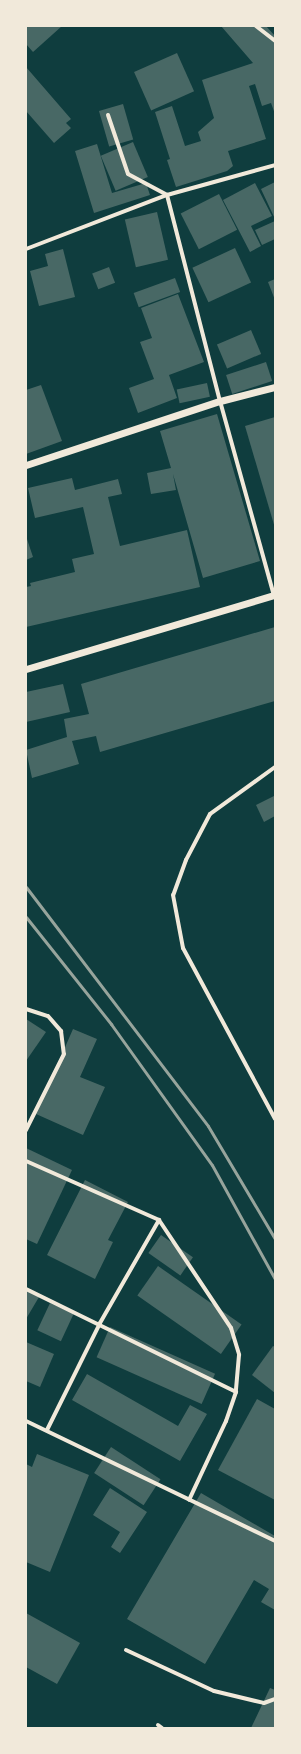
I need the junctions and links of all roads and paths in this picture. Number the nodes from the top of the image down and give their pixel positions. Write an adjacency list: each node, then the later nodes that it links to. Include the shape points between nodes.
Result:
1 (256, 26): 2 (street)
2 (275, 41)
3 (108, 115): 5 (street, via 128,174)
4 (275, 165): 5 (street)
5 (167, 195): 6 (street); 8 (street)
6 (26, 250)
7 (275, 387): 8 (street)
8 (220, 401): 9 (street); 10 (street)
9 (26, 465)
10 (275, 596): 11 (street)
11 (26, 669)
12 (275, 767): 14 (street, via 210,814 186,860 173,895 183,948)
13 (26, 1009): 15 (street, via 48,1016 53,1021 61,1032 64,1054)
14 (275, 1119)
15 (26, 1130)
16 (26, 1162): 17 (street)
17 (159, 1220): 19 (street); 20 (street, via 231,1328 240,1355)
18 (26, 1289): 19 (street)
19 (100, 1323): 20 (street); 22 (street)
20 (236, 1392): 23 (street, via 226,1421)
21 (26, 1421): 22 (street)
22 (46, 1430): 23 (street)
23 (188, 1500): 24 (street)
24 (275, 1541)
25 (126, 1650): 26 (street, via 214,1691 264,1703)
26 (275, 1699)

